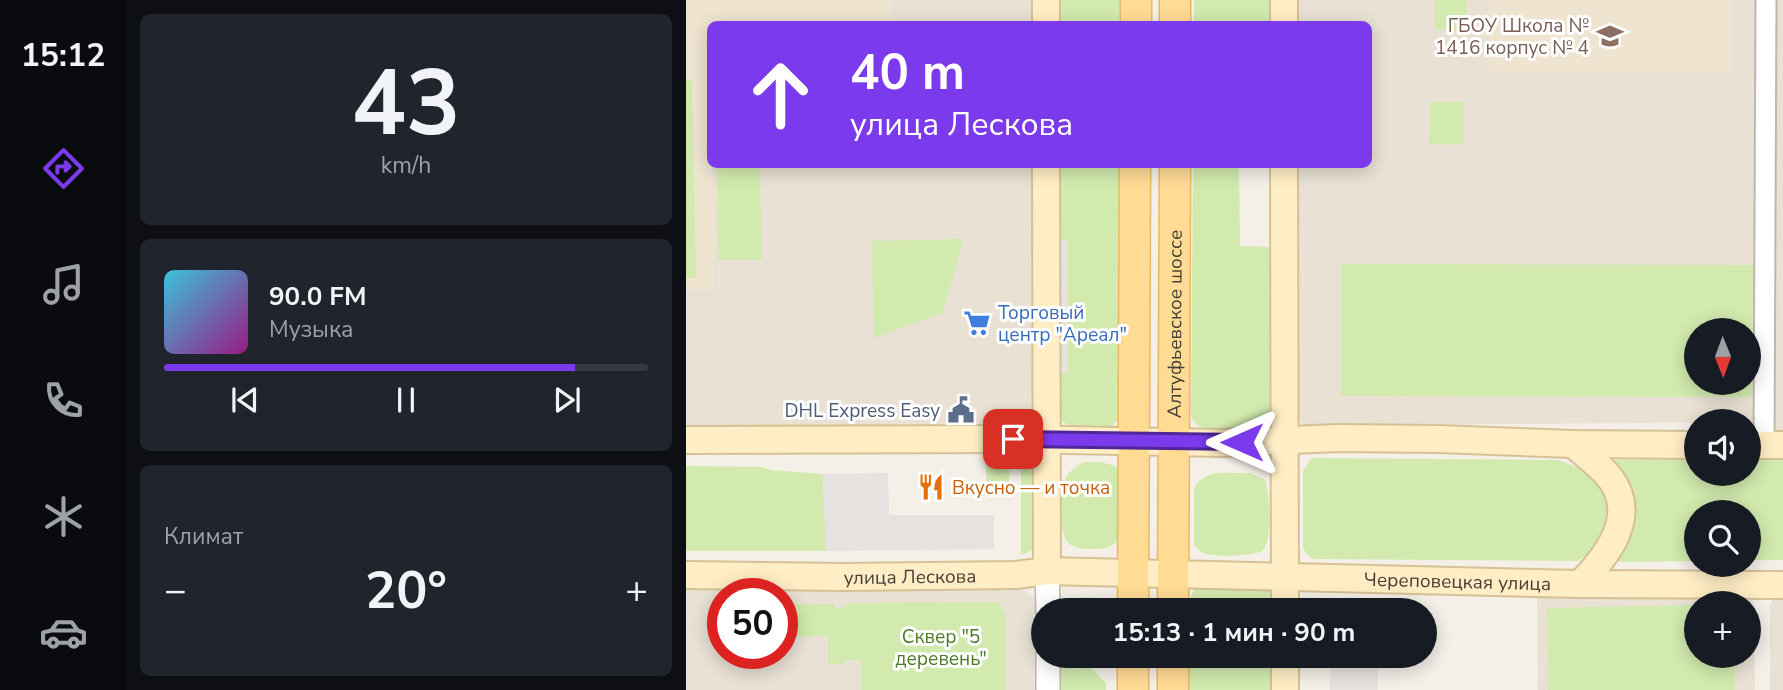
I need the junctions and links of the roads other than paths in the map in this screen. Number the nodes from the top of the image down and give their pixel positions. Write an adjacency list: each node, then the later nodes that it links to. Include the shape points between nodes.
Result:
1 (1046, 0): 6 (main road)
2 (1136, 0): 7 (main road)
3 (1175, 0): 8 (main road)
4 (1284, 0): 9 (main road)
5 (1766, 0): 21 (street)
6 (1046, 21)
7 (1136, 21)
8 (1175, 21)
9 (1284, 21)
10 (1046, 168): 14 (main road)
11 (1135, 168): 17 (main road)
12 (1175, 168): 16 (main road, Алтуфьевское шоссе)
13 (1284, 168): 18 (main road)
14 (1046, 439): 15 (main road); 17 (main road); 22 (main road)
15 (686, 440)
16 (1174, 440): 17 (main road); 18 (main road); 24 (main road, Алтуфьевское шоссе)
17 (1133, 441): 23 (main road)
18 (1283, 441): 19 (main road, via 1439,439); 26 (main road)
19 (1573, 444): 20 (main road); 27 (main road, via 1609,478 1621,508 1610,549)
20 (1684, 445)
21 (1765, 445)
22 (1048, 571): 23 (main road, улица Лескова); 25 (main road, улица Лескова, via 844,577); 29 (street)
23 (1133, 572): 24 (main road, Череповецкая улица); 30 (main road)
24 (1173, 572): 26 (main road, Череповецкая улица); 31 (main road, Алтуфьевское шоссе)
25 (686, 575)
26 (1284, 577): 27 (main road, Череповецкая улица); 32 (main road)
27 (1580, 584): 28 (main road, Череповецкая улица)
28 (1783, 584)
29 (1048, 598)
30 (1133, 598)
31 (1173, 598)
32 (1284, 598)
33 (1048, 668): 37 (street)
34 (1133, 668): 38 (main road)
35 (1173, 668): 39 (main road)
36 (1285, 668): 40 (main road)
37 (1048, 690)
38 (1133, 690)
39 (1173, 690)
40 (1285, 690)

